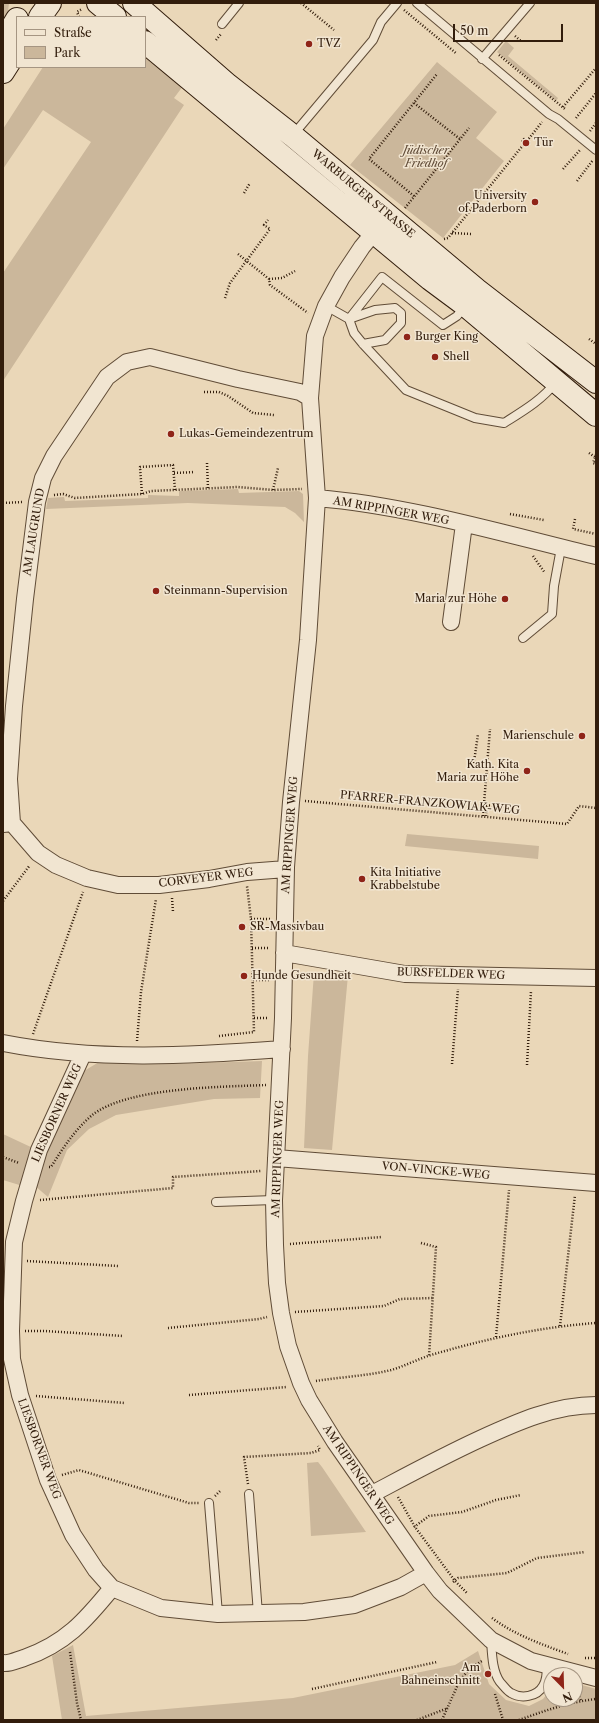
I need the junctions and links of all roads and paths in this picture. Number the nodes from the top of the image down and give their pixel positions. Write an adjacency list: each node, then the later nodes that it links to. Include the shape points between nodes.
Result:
1 (19, 3): 11 (main road)
2 (28, 3): 12 (main road)
3 (50, 3): 13 (main road)
4 (98, 3): 14 (main road)
5 (239, 3): 16 (lane)
6 (301, 3): 17 (path)
7 (397, 3): 43 (lane, via 381,22 373,40)
8 (417, 3): 24 (lane)
9 (530, 3): 22 (lane)
10 (142, 7): 43 (main road, WARBURGER STRASSE, via 228,85)
11 (18, 16)
12 (19, 16)
13 (41, 16)
14 (114, 16)
15 (16, 21): 20 (main road)
16 (222, 24)
17 (334, 30)
18 (516, 37): 19 (path)
19 (521, 41)
20 (3, 42)
21 (146, 43): 55 (main road, WARBURGER STRASSE)
22 (491, 49): 24 (lane); 32 (path)
23 (16, 52): 26 (main road)
24 (482, 59): 46 (lane)
25 (596, 68): 27 (path)
26 (3, 72)
27 (592, 73): 29 (path); 32 (path)
28 (438, 74): 31 (path)
29 (596, 76)
30 (596, 93): 35 (path)
31 (414, 102): 44 (path); 52 (path, via 369,159)
32 (563, 107): 33 (path)
33 (567, 111)
34 (572, 114): 35 (path)
35 (576, 118): 37 (path)
36 (542, 122): 56 (path, via 527,141 527,146 524,144)
37 (581, 122)
38 (596, 123): 41 (path)
39 (586, 126): 41 (path)
40 (469, 128): 44 (path)
41 (590, 130): 42 (path)
42 (586, 135)
43 (293, 136): 53 (main road, WARBURGER STRASSE)
44 (460, 139): 52 (path)
45 (580, 149): 48 (path)
46 (596, 150)
47 (593, 160): 49 (path)
48 (563, 169)
49 (577, 181)
50 (250, 183): 51 (path)
51 (244, 192)
52 (414, 196): 53 (path)
53 (395, 213): 55 (street, AM RIPPINGER WEG); 64 (main road, WARBURGER STRASSE)
54 (268, 220): 60 (path, via 264,224 270,229)
55 (374, 233): 64 (main road, WARBURGER STRASSE, via 430,279); 65 (street, AM RIPPINGER WEG, via 346,271)
56 (452, 233): 57 (path); 58 (path, via 448,238)
57 (471, 234)
58 (440, 240)
59 (238, 254): 60 (path)
60 (246, 262): 62 (path); 63 (path, via 230,283)
61 (295, 271): 62 (path, via 282,278)
62 (269, 279): 66 (path, via 270,285)
63 (225, 298)
64 (471, 298): 67 (lane, via 457,316 443,325 382,278); 71 (main road, WARBURGER STRASSE); 74 (main road, WARBURGER STRASSE)
65 (326, 306): 67 (lane); 73 (street, AM RIPPINGER WEG, via 315,336)
66 (310, 315)
67 (350, 319): 69 (lane, via 354,333); 69 (lane, via 384,308 395,308 401,313 401,323 385,340)
68 (589, 339): 70 (path)
69 (363, 344): 71 (lane, via 406,390 475,418 504,423 541,398)
70 (596, 344)
71 (557, 382): 74 (main road, WARBURGER STRASSE)
72 (204, 392): 75 (path, via 219,392 253,413)
73 (310, 398): 86 (street, AM RIPPINGER WEG); 88 (street, AM LAUGRUND, via 300,392 150,357 127,362 107,377 54,456 43,478)
74 (591, 400)
75 (274, 415)
76 (589, 453): 77 (path)
77 (596, 456): 79 (path, via 593,463)
78 (207, 463): 83 (path)
79 (596, 464)
80 (278, 468): 85 (path)
81 (195, 472): 82 (path)
82 (174, 473): 84 (path); 87 (path, via 173,465 140,467)
83 (208, 488): 84 (path); 85 (path)
84 (174, 490): 87 (path)
85 (273, 490): 86 (path)
86 (316, 493): 92 (street, AM RIPPINGER WEG); 103 (street, AM RIPPINGER WEG, via 308,640)
87 (142, 494): 88 (path, via 75,498 63,494 49,495)
88 (37, 502): 108 (street, AM LAUGRUND, via 14,706)
89 (510, 514): 91 (path)
90 (575, 519): 93 (path, via 573,529)
91 (544, 520)
92 (464, 524): 94 (street, AM RIPPINGER WEG); 98 (street, AM RIPPINGER WEG)
93 (596, 534)
94 (520, 538): 95 (street, AM RIPPINGER WEG); 97 (path)
95 (561, 548): 96 (street, AM RIPPINGER WEG); 97 (lane)
96 (596, 556)
97 (554, 586): 99 (lane, via 552,614)
98 (451, 622)
99 (523, 638)
100 (490, 728): 104 (path)
101 (478, 734): 102 (path)
102 (473, 769)
103 (291, 802): 107 (path, PFARRER-FRANZKOWIAK-WEG, via 302,800); 110 (street, AM RIPPINGER WEG)
104 (485, 806): 105 (path); 107 (path)
105 (512, 807)
106 (596, 808): 107 (path, PFARRER-FRANZKOWIAK-WEG, via 579,806 567,824)
107 (484, 816)
108 (7, 824): 109 (street, CORVEYER WEG)
109 (38, 853): 112 (street, CORVEYER WEG, via 56,865); 114 (path)
110 (286, 869): 111 (street, CORVEYER WEG); 119 (street, AM RIPPINGER WEG)
111 (246, 872): 113 (street, CORVEYER WEG); 115 (path)
112 (87, 878): 113 (street, CORVEYER WEG, via 118,885); 129 (path, via 35,1026)
113 (159, 884): 132 (path, via 142,992)
114 (3, 901)
115 (251, 919): 116 (path); 117 (path)
116 (261, 919)
117 (252, 948): 118 (path); 123 (path)
118 (262, 948)
119 (284, 953): 120 (street, BURSFELDER WEG, via 405,974); 130 (street, AM RIPPINGER WEG)
120 (459, 975): 121 (street, BURSFELDER WEG); 133 (path)
121 (532, 976): 122 (street, BURSFELDER WEG); 134 (path)
122 (596, 978)
123 (253, 980): 124 (path); 125 (path)
124 (262, 980)
125 (254, 1018): 126 (path); 127 (path, via 254,1032)
126 (270, 1018)
127 (219, 1036)
128 (3, 1043): 129 (street)
129 (30, 1048): 131 (street)
130 (282, 1049): 132 (street, via 219,1054); 135 (street, AM RIPPINGER WEG)
131 (83, 1054): 132 (street); 137 (street, LIESBORNER WEG)
132 (136, 1055)
133 (452, 1064)
134 (527, 1065)
135 (281, 1085): 136 (street, AM RIPPINGER WEG); 137 (path, via 208,1088 142,1095 114,1104 92,1116 68,1140 51,1167)
136 (276, 1164): 138 (street, VON-VINCKE-WEG); 141 (street, AM RIPPINGER WEG); 142 (path, via 173,1177 173,1188)
137 (33, 1168): 142 (street, LIESBORNER WEG)
138 (510, 1177): 139 (street, VON-VINCKE-WEG); 156 (path)
139 (576, 1182): 140 (street, VON-VINCKE-WEG); 152 (path)
140 (596, 1183)
141 (274, 1200): 143 (lane); 146 (street, AM RIPPINGER WEG)
142 (24, 1201): 147 (street, LIESBORNER WEG)
143 (216, 1202)
144 (382, 1237): 146 (path)
145 (421, 1243): 149 (path, via 436,1247)
146 (275, 1245): 150 (street, AM RIPPINGER WEG)
147 (8, 1259): 148 (path); 154 (street, LIESBORNER WEG)
148 (118, 1266)
149 (433, 1298): 150 (path, via 400,1299 384,1306); 157 (path)
150 (281, 1313): 153 (path, via 258,1319); 158 (street, AM RIPPINGER WEG, via 288,1346)
151 (596, 1323): 152 (path)
152 (560, 1326): 156 (path)
153 (168, 1328)
154 (10, 1332): 155 (path, via 45,1331); 159 (street, LIESBORNER WEG, via 12,1359)
155 (123, 1336)
156 (496, 1338): 157 (path)
157 (429, 1356): 158 (path, via 390,1370)
158 (301, 1383): 160 (path, via 286,1388); 167 (street, AM RIPPINGER WEG, via 308,1400)
159 (20, 1395): 161 (path); 164 (street, LIESBORNER WEG)
160 (189, 1395)
161 (125, 1403)
162 (596, 1405): 165 (street, via 553,1411 522,1420 435,1460)
163 (316, 1444): 166 (path, via 320,1450 311,1453 244,1457)
164 (48, 1480): 169 (path, via 79,1470); 176 (street, LIESBORNER WEG, via 73,1535 96,1570)
165 (391, 1484): 167 (street); 171 (path)
166 (249, 1494): 180 (lane)
167 (372, 1494): 172 (street, AM RIPPINGER WEG)
168 (521, 1495): 171 (path, via 496,1500 462,1512 430,1516)
169 (189, 1503)
170 (209, 1503): 179 (lane)
171 (415, 1527): 172 (path); 175 (path)
172 (399, 1535): 174 (street, AM RIPPINGER WEG)
173 (585, 1552): 175 (path, via 537,1558 507,1574 458,1578)
174 (426, 1573): 177 (street, AM RIPPINGER WEG); 180 (street, LIESBORNER WEG, via 401,1587 354,1604 304,1612)
175 (454, 1581): 177 (path); 178 (path)
176 (112, 1588): 179 (street, LIESBORNER WEG, via 161,1608); 182 (street)
177 (440, 1591): 183 (street, AM RIPPINGER WEG)
178 (471, 1598)
179 (218, 1614): 180 (street, LIESBORNER WEG)
180 (258, 1614)
181 (487, 1614): 184 (path, via 537,1643)
182 (64, 1639): 189 (street, via 43,1651); 198 (path, via 70,1647)
183 (491, 1640): 185 (lane); 190 (street, AM RIPPINGER WEG, via 531,1661)
184 (574, 1655)
185 (492, 1657): 190 (lane, via 499,1680 511,1693 528,1697 538,1693 543,1686); 196 (path, via 469,1669 459,1682)
186 (581, 1658): 187 (path)
187 (596, 1658)
188 (438, 1662): 192 (path)
189 (3, 1663)
190 (547, 1665): 191 (street, AM RIPPINGER WEG)
191 (596, 1678)
192 (312, 1689)
193 (596, 1699): 194 (path)
194 (583, 1701)
195 (498, 1703): 201 (path)
196 (448, 1707): 199 (path); 200 (path)
197 (558, 1707): 202 (path)
198 (81, 1720)
199 (416, 1720)
200 (442, 1720)
201 (503, 1720)
202 (519, 1720)

